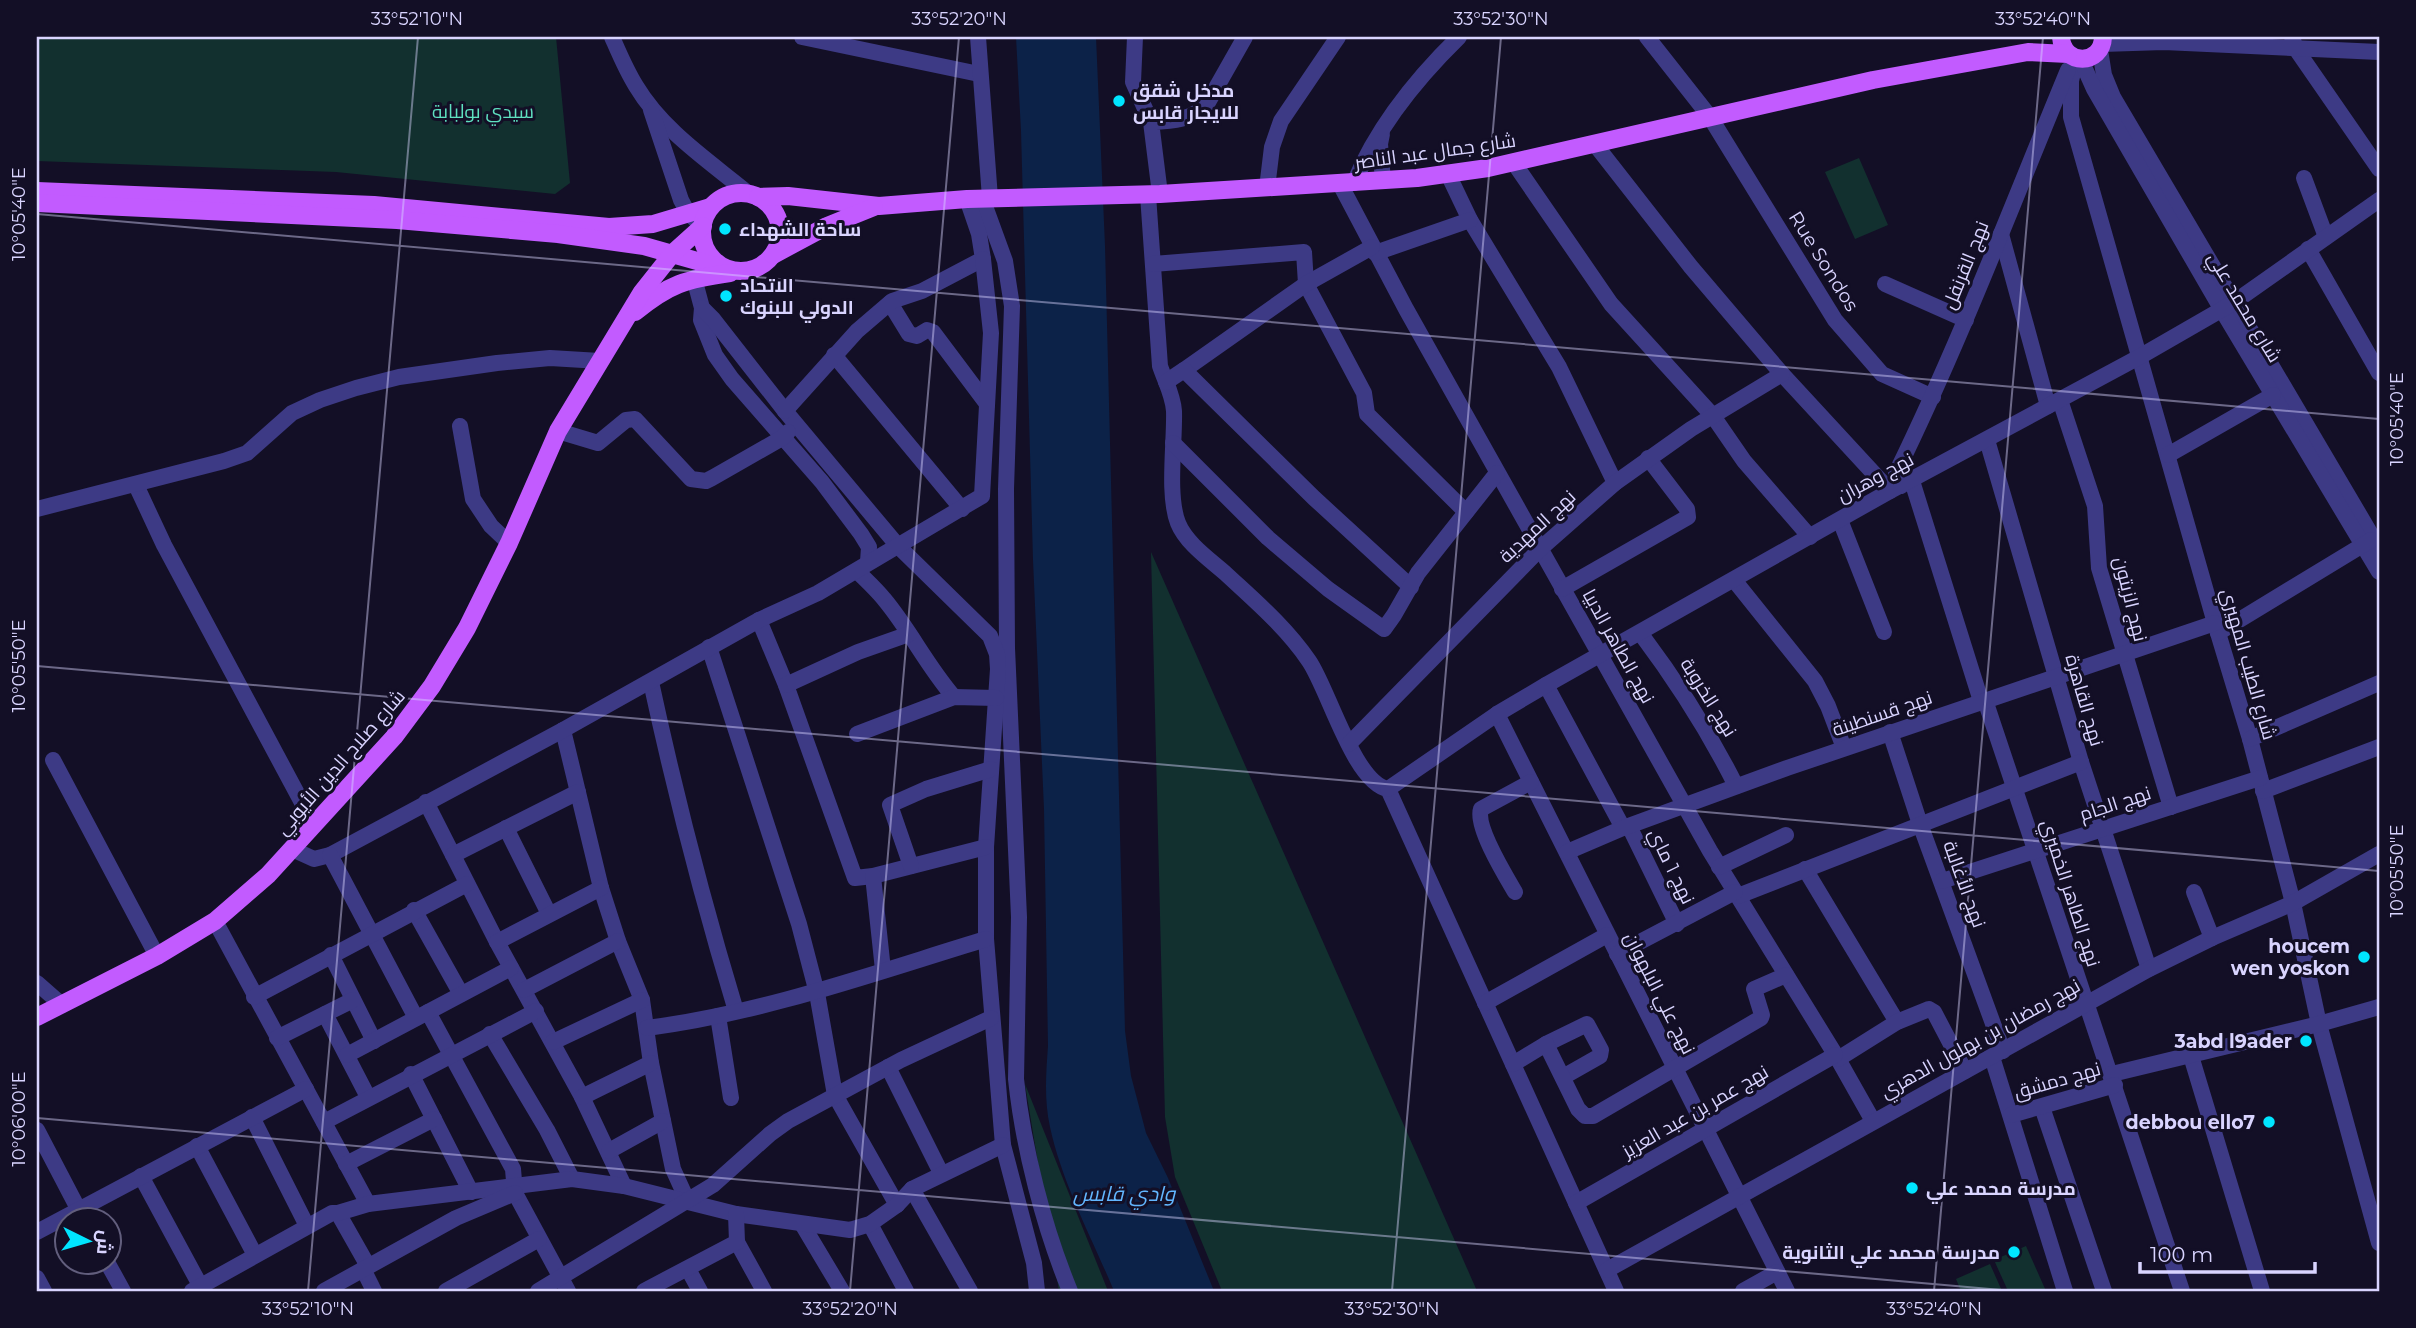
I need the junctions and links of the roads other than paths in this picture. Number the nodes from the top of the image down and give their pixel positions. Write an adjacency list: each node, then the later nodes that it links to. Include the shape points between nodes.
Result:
1 (612, 37): 17 (street)
2 (802, 37): 16 (street)
3 (978, 37): 16 (street)
4 (1135, 37): 19 (street, via 1133,82)
5 (1245, 37): 19 (street, via 1201,112)
6 (1338, 37): 28 (street, via 1281,121 1272,147)
7 (1459, 37): 20 (street)
8 (1647, 37): 18 (street, Rue Sondos)
9 (2053, 37): 13 (main road, شارع جمال عبد الناصر)
10 (2061, 37): 15 (main road)
11 (2103, 41): 12 (street); 15 (main road, via 2095,55); 53 (street, شارع محمد علي, via 2104,75 2113,97)
12 (2294, 43): 14 (street); 23 (street)
13 (2028, 52): 15 (main road, شارع جمال عبد الناصر); 18 (main road, شارع جمال عبد الناصر, via 1872,80)
14 (2379, 52)
15 (2074, 58): 40 (street, نهج القرنفل); 53 (street, شارع محمد علي); 58 (street, شارع الطيب المهيري, via 2071,117)
16 (979, 74): 32 (street)
17 (649, 104): 30 (street, via 687,145); 37 (street)
18 (1710, 117): 21 (main road, شارع جمال عبد الناصر); 65 (street, Rue Sondos, via 1835,320 1882,373)
19 (1151, 122): 31 (street)
20 (1383, 128): 26 (street); 27 (street)
21 (1594, 143): 22 (main road, شارع جمال عبد الناصر); 62 (street)
22 (1514, 163): 24 (main road, شارع جمال عبد الناصر); 69 (street, via 1611,304)
23 (2379, 169)
24 (1448, 174): 26 (main road, شارع جمال عبد الناصر); 38 (street)
25 (2304, 178): 41 (street)
26 (1383, 181): 27 (main road, شارع جمال عبد الناصر)
27 (1347, 184): 28 (main road, شارع جمال عبد الناصر); 43 (street, نهج الطاهر الدبيا)
28 (1268, 188): 31 (main road, شارع جمال عبد الناصر)
29 (37, 191): 37 (main road, via 374,205 609,227 653,224)
30 (754, 195): 35 (main road); 36 (main road, via 737,193); 45 (main road, via 775,212 779,223 779,245)
31 (1147, 195): 32 (main road, شارع جمال عبد الناصر); 47 (street)
32 (986, 198): 35 (main road, شارع جمال عبد الناصر); 46 (street, via 979,234); 272 (street, via 1005,261 1012,306 1006,489 1007,648 1019,917 1016,1079 1034,1176)
33 (2379, 200): 41 (street, نهج وهران)
34 (37, 203): 44 (main road, via 397,220 572,236)
35 (879, 206): 45 (main road, via 827,226)
36 (710, 207): 37 (main road); 39 (main road)
37 (688, 213): 39 (street)
38 (1470, 220): 43 (street); 79 (street, via 1559,368)
39 (703, 226): 44 (main road, شارع صلاح الدين الأيوبي); 48 (main road, via 705,248 711,257)
40 (2001, 234): 55 (street, نهج القرنفل); 66 (street, نهج الزيتون)
41 (2326, 237): 42 (street, نهج وهران)
42 (2308, 249): 53 (street, نهج وهران); 61 (street)
43 (1374, 250): 50 (street); 78 (street, نهج الطاهر الدبيا)
44 (673, 253): 48 (main road); 56 (main road, شارع صلاح الدين الأيوبي)
45 (773, 255): 48 (main road, via 759,267)
46 (983, 259): 52 (street); 67 (street, via 991,315)
47 (1153, 264): 50 (street, via 1304,252); 63 (street, via 1160,366)
48 (735, 271): 49 (main road, شارع صلاح الدين الأيوبي)
49 (694, 278): 54 (street); 56 (main road, شارع صلاح الدين الأيوبي, via 666,288)
50 (1306, 284): 60 (street); 84 (street, via 1363,393 1367,414)
51 (1885, 284): 55 (street)
52 (890, 303): 57 (street); 67 (street, via 909,334 917,336 927,330 935,334)
53 (2227, 307): 58 (street, نهج وهران); 64 (street, شارع محمد علي); 87 (street, شارع محمد علي)
54 (702, 308): 68 (street); 73 (street, via 701,320 715,355)
55 (1966, 320): 65 (street, نهج القرنفل)
56 (624, 321): 59 (main road, شارع صلاح الدين الأيوبي)
57 (834, 355): 68 (street); 83 (street)
58 (2141, 356): 66 (street, نهج وهران); 76 (street, شارع الطيب المهيري)
59 (600, 362): 72 (main road, شارع صلاح الدين الأيوبي); 80 (street, via 550,358 497,363 356,388 292,414 247,453)
60 (1184, 370): 63 (street); 94 (street)
61 (2379, 373)
62 (1782, 374): 69 (street, نهج المهدية); 81 (street)
63 (1166, 382): 75 (street, via 1174,411)
64 (2273, 395): 76 (street); 87 (street, شارع محمد علي)
65 (1933, 397): 81 (street, نهج القرنفل, via 1896,473)
66 (2054, 403): 74 (street, نهج وهران); 102 (street, نهج الزيتون, via 2095,506 2099,568)
67 (987, 404): 83 (street, via 984,492)
68 (785, 411): 70 (street)
69 (1713, 416): 77 (street, نهج المهدية); 86 (street, via 1744,461)
70 (796, 424): 73 (street); 89 (street)
71 (460, 426): 88 (street, via 473,499)
72 (558, 430): 73 (street, via 598,443 626,420 635,419 691,479 699,481); 88 (main road, شارع صلاح الدين الأيوبي)
73 (782, 438): 91 (street, via 862,534 869,547)
74 (1987, 440): 81 (street, نهج وهران); 104 (street, نهج القاهرة)
75 (1173, 443): 94 (street, via 1268,538 1382,628); 117 (street, via 1180,527 1300,649)
76 (2168, 454): 97 (street, شارع الطيب المهيري)
77 (1648, 458): 79 (street, نهج المهدية); 95 (street, via 1687,509 1688,517)
78 (1497, 473): 84 (street); 90 (street, نهج الطاهر الدبيا)
79 (1615, 483): 90 (street, نهج المهدية)
80 (136, 485): 82 (street); 133 (street)
81 (1901, 486): 85 (street, نهج وهران); 111 (street, نهج الطاهر الخميري)
82 (37, 509)
83 (962, 509): 89 (street)
84 (1466, 512): 94 (street)
85 (1839, 520): 86 (street, نهج وهران); 98 (street)
86 (1810, 537): 93 (street, نهج وهران)
87 (2374, 542): 92 (street, شارع محمد علي); 97 (street, نهج قسنطينة)
88 (509, 543): 133 (main road, شارع صلاح الدين الأيوبي, via 432,686 394,737)
89 (898, 546): 91 (street); 110 (street, via 990,636 997,662)
90 (1540, 549): 95 (street, نهج الطاهر الدبيا); 117 (street, نهج المهدية)
91 (863, 566): 96 (street); 99 (street)
92 (2379, 572)
93 (1734, 580): 100 (street, نهج وهران); 119 (street, via 1815,681)
94 (1411, 587)
95 (1562, 589): 103 (street, نهج الطاهر الدبيا)
96 (759, 620): 101 (street); 107 (street)
97 (2217, 628): 102 (street, نهج قسنطينة); 116 (street, شارع الطيب المهيري)
98 (1884, 632)
99 (909, 634): 107 (street); 109 (street)
100 (1641, 634): 103 (street, نهج وهران); 125 (street, نهج الخروبة, via 1690,702)
101 (709, 647): 105 (street); 175 (street)
102 (2123, 653): 104 (street, نهج قسنطينة); 131 (street, نهج الزيتون)
103 (1600, 656): 108 (street, نهج وهران); 130 (street, نهج الطاهر الدبيا)
104 (2056, 677): 111 (street, نهج قسنطينة); 121 (street, نهج القاهرة)
105 (651, 682): 113 (street); 185 (street, via 674,788)
106 (2379, 683): 116 (street)
107 (786, 685): 148 (street, via 855,878)
108 (1546, 685): 112 (street, نهج وهران); 134 (street, نهج 1 ماي)
109 (954, 696): 110 (street); 115 (street)
110 (996, 698): 122 (street)
111 (1983, 701): 114 (street, نهج قسنطينة); 126 (street, نهج الطاهر الخميري)
112 (1497, 714): 123 (street, نهج علي البلهوان); 127 (street, نهج وهران)
113 (563, 730): 128 (street); 129 (street)
114 (1890, 732): 119 (street, نهج قسنطينة); 132 (street, نهج الأغالبة)
115 (857, 734)
116 (2250, 739): 124 (street, شارع الطيب المهيري)
117 (1349, 744): 127 (street, via 1371,780)
118 (2379, 747): 124 (street, نهج الجام)
119 (1844, 748): 125 (street, نهج قسنطينة)
120 (52, 760): 168 (street)
121 (2081, 762): 126 (street); 136 (street, نهج القاهرة)
122 (991, 769): 138 (street); 145 (street, via 890,805)
123 (1531, 782): 141 (street, نهج علي البلهوان); 152 (street, via 1479,813)
124 (2261, 785): 131 (street, نهج الجام); 155 (street, شارع الطيب المهيري)
125 (1737, 786): 130 (street, نهج قسنطينة)
126 (2013, 787): 132 (street); 140 (street, نهج الطاهر الخميري)
127 (1388, 789): 180 (street)
128 (578, 792): 135 (street); 151 (street)
129 (426, 802): 143 (street); 144 (street)
130 (1684, 805): 134 (street, نهج قسنطينة); 146 (street, نهج الطاهر الدبيا)
131 (2171, 807): 136 (street, نهج الجام)
132 (1920, 824): 147 (street); 149 (street, نهج الأغالبة)
133 (314, 825): 139 (main road, شارع صلاح الدين الأيوبي)
134 (1626, 827): 141 (street, نهج قسنطينة); 159 (street, نهج 1 ماي)
135 (506, 828): 144 (street); 157 (street)
136 (2103, 829): 140 (street, نهج الجام); 170 (street, نهج القاهرة)
137 (1786, 835): 146 (street)
138 (986, 847): 145 (street); 163 (street)
139 (292, 849): 143 (street, via 314,859); 158 (main road, شارع صلاح الدين الأيوبي)
140 (2035, 851): 149 (street, نهج الجام); 181 (street, نهج الطاهر الخميري)
141 (1567, 852): 161 (street, نهج علي البلهوان)
142 (2379, 854): 155 (street, نهج رمضان بن بهلول الدهري)
143 (330, 855): 160 (street)
144 (453, 855): 150 (street)
145 (911, 866): 148 (street)
146 (1719, 867): 154 (street, نهج الطاهر الدبيا)
147 (1805, 869): 154 (street); 191 (street)
148 (873, 876): 171 (street)
149 (1942, 881): 200 (street, نهج الأغالبة)
150 (467, 884): 156 (street); 165 (street)
151 (601, 888): 157 (street); 164 (street)
152 (1514, 892)
153 (2194, 892): 162 (street)
154 (1736, 894): 159 (street); 172 (street, نهج الطاهر الدبيا)
155 (2292, 903): 162 (street, نهج رمضان بن بهلول الدهري); 192 (street, شارع الطيب المهيري)
156 (414, 910): 160 (street); 176 (street)
157 (549, 914): 165 (street)
158 (215, 921): 168 (main road, شارع صلاح الدين الأيوبي); 177 (street)
159 (1677, 924): 166 (street)
160 (371, 933): 167 (street); 187 (street)
161 (1607, 935): 166 (street, نهج علي البلهوان); 180 (street)
162 (2212, 938): 170 (street, نهج رمضان بن بهلول الدهري)
163 (986, 939): 171 (street); 190 (street)
164 (618, 941): 174 (street); 179 (street)
165 (497, 942): 169 (street)
166 (1617, 954): 207 (street, نهج علي البلهوان)
167 (331, 955): 177 (street); 178 (street)
168 (157, 956): 182 (main road, شارع صلاح الدين الأيوبي)
169 (511, 968): 174 (street); 176 (street)
170 (2149, 969): 181 (street, نهج رمضان بن بهلول الدهري)
171 (883, 970): 175 (street)
172 (1786, 975): 203 (street, نهج الطاهر الدبيا); 207 (street, via 1754,989 1761,1018)
173 (37, 983): 182 (street)
174 (524, 990): 184 (street)
175 (817, 993): 185 (street); 213 (street)
176 (461, 994): 187 (street)
177 (254, 997): 195 (street)
178 (354, 1000): 186 (street); 196 (street)
179 (642, 1000): 193 (street); 197 (street)
180 (1485, 1003): 205 (street)
181 (2086, 1004): 200 (street, نهج رمضان بن بهلول الدهري); 211 (street, نهج الطاهر الخميري)
182 (62, 1005): 189 (main road, شارع صلاح الدين الأيوبي)
183 (2379, 1007): 192 (street, نهج دمشق)
184 (536, 1011): 194 (street); 197 (street)
185 (736, 1011): 188 (street)
186 (325, 1014): 195 (street); 201 (street)
187 (422, 1015): 196 (street); 199 (street)
188 (718, 1016): 193 (street); 216 (street)
189 (37, 1017)
190 (991, 1018): 206 (street); 226 (street)
191 (1897, 1022): 203 (street, نهج عمر بن عبد العزيز); 208 (street, نهج عمر بن عبد العزيز, via 1932,1010)
192 (2319, 1024): 202 (street, نهج دمشق); 251 (street, شارع الطيب المهيري)
193 (647, 1028): 204 (street)
194 (490, 1034): 199 (street); 232 (street)
195 (277, 1038): 212 (street)
196 (374, 1041): 201 (street)
197 (553, 1042): 215 (street)
198 (1546, 1044): 205 (street); 210 (street); 210 (street, via 1587,1024 1601,1050 1600,1056)
199 (452, 1054): 209 (street); 234 (street, via 513,1169)
200 (1997, 1054): 208 (street, نهج رمضان بن بهلول الدهري); 218 (street, نهج الأغالبة)
201 (347, 1055): 214 (street)
202 (2191, 1056): 211 (street, نهج دمشق); 279 (street)
203 (1836, 1057): 222 (street, نهج الطاهر الدبيا); 224 (street, نهج عمر بن عبد العزيز)
204 (650, 1063): 215 (street); 221 (street)
205 (1513, 1064): 239 (street)
206 (888, 1067): 213 (street); 230 (street)
207 (1674, 1068): 210 (street, via 1589,1117 1581,1114); 224 (street, نهج علي البلهوان)
208 (1965, 1071): 222 (street, نهج رمضان بن بهلول الدهري)
209 (411, 1074): 214 (street); 220 (street)
210 (1563, 1077)
211 (2113, 1079): 217 (street, نهج دمشق); 278 (street, نهج الطاهر الخميري)
212 (306, 1089): 219 (street); 223 (street)
213 (835, 1095): 238 (street, via 780,1126); 241 (street)
214 (368, 1097): 223 (street)
215 (582, 1097): 228 (street)
216 (731, 1098)
217 (2042, 1107): 218 (street, نهج دمشق); 277 (street)
218 (2011, 1115): 276 (street, نهج الأغالبة)
219 (252, 1118): 227 (street); 248 (street)
220 (434, 1119): 229 (street); 236 (street)
221 (663, 1121): 228 (street); 238 (street, via 673,1169)
222 (1873, 1121): 237 (street, نهج رمضان بن بهلول الدهري)
223 (324, 1122): 229 (street)
224 (1706, 1129): 237 (street, نهج علي البلهوان); 239 (street, نهج عمر بن عبد العزيز)
225 (37, 1130): 242 (street)
226 (1003, 1145): 230 (street); 271 (street)
227 (197, 1146): 231 (street); 252 (street)
228 (609, 1151): 233 (street)
229 (346, 1164): 240 (street)
230 (941, 1173): 235 (street)
231 (141, 1175): 243 (street); 259 (street)
232 (572, 1179): 233 (street); 234 (street)
233 (624, 1186): 238 (street)
234 (515, 1189): 236 (street); 249 (street); 253 (street)
235 (912, 1189): 241 (street); 270 (street)
236 (471, 1192): 240 (street)
237 (1739, 1195): 255 (street, نهج رمضان بن بهلول الدهري); 256 (street, نهج علي البلهوان)
238 (688, 1202): 245 (street); 258 (street)
239 (1576, 1203): 255 (street)
240 (368, 1205): 244 (street)
241 (897, 1205): 247 (street)
242 (77, 1206)
243 (93, 1206)
244 (338, 1213): 248 (street); 253 (street)
245 (736, 1214): 246 (street); 250 (street)
246 (802, 1224): 247 (street, via 850,1230); 268 (street)
247 (870, 1224): 269 (street)
248 (307, 1226): 252 (street)
249 (539, 1239): 258 (street); 263 (street)
250 (737, 1242): 254 (street); 267 (street)
251 (2379, 1243)
252 (255, 1255): 259 (street)
253 (366, 1268): 260 (street); 262 (street)
254 (688, 1269): 265 (street); 266 (street)
255 (1607, 1270): 273 (street)
256 (1777, 1272): 274 (street); 275 (street, نهج علي البلهوان)
257 (37, 1278): 261 (street)
258 (565, 1285): 264 (street)
259 (197, 1289)
260 (334, 1289)
261 (44, 1291)
262 (374, 1291)
263 (446, 1291)
264 (538, 1291)
265 (644, 1291)
266 (700, 1291)
267 (764, 1291)
268 (841, 1291)
269 (906, 1291)
270 (970, 1291)
271 (1037, 1291)
272 (1070, 1291)
273 (1616, 1291)
274 (1743, 1291)
275 (1787, 1291)
276 (2065, 1291)
277 (2104, 1291)
278 (2182, 1291)
279 (2262, 1291)

